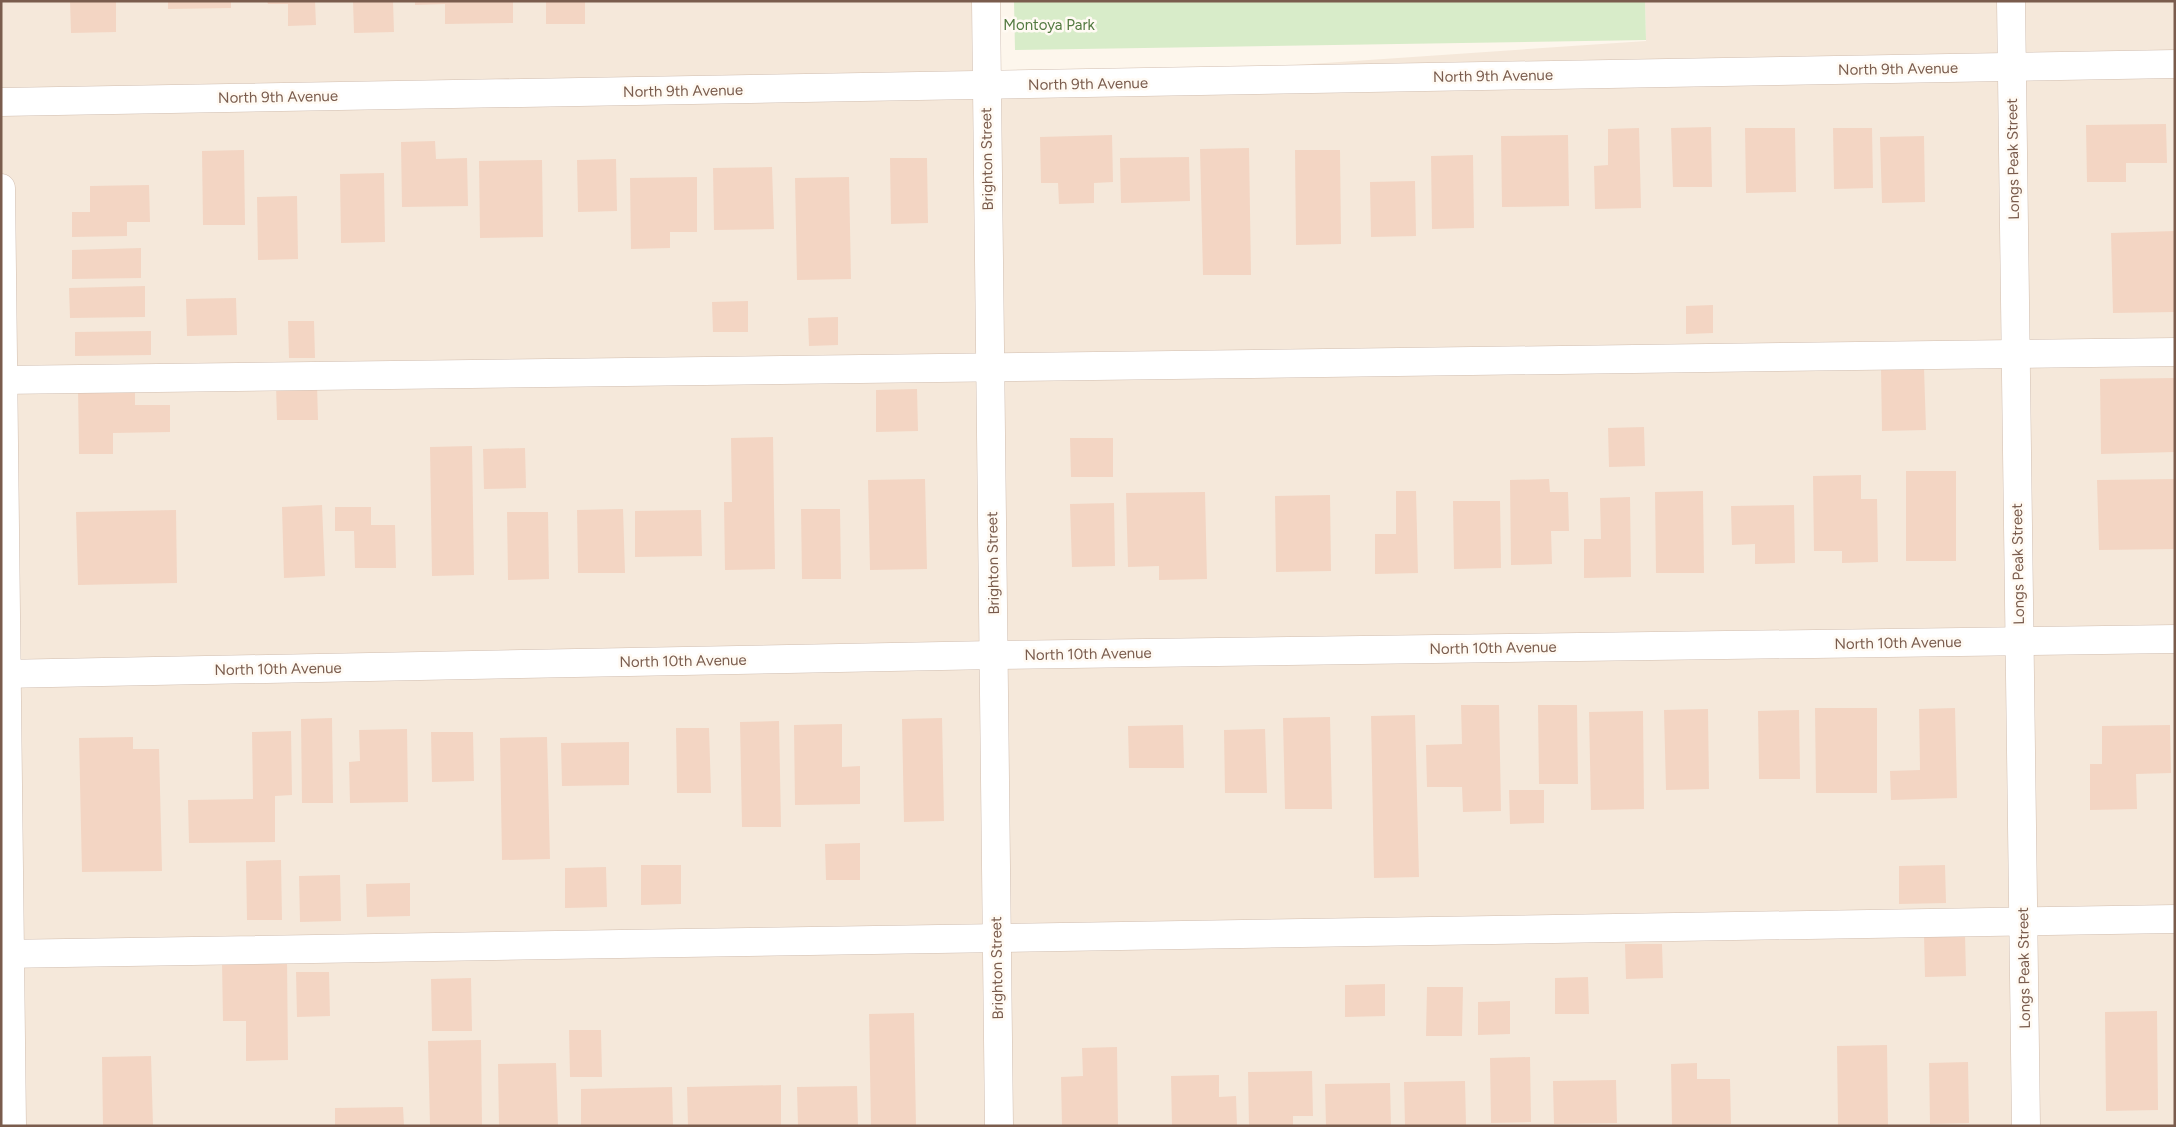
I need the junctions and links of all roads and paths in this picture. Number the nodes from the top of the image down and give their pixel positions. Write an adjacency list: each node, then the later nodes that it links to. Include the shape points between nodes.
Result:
1 (986, 1): 5 (street, Brighton Street)
2 (2012, 1): 4 (street, Longs Peak Street)
3 (2175, 64): 4 (street, North 9th Avenue)
4 (2012, 66): 5 (street, North 9th Avenue); 9 (street, Longs Peak Street)
5 (986, 86): 6 (street, North 9th Avenue); 10 (street, Brighton Street)
6 (1, 102)
7 (1, 188): 11 (street)
8 (2175, 352): 9 (street)
9 (2015, 355): 10 (street); 13 (street, Longs Peak Street)
10 (990, 368): 11 (street); 14 (street, Brighton Street)
11 (2, 380): 15 (street)
12 (2175, 638): 13 (street, North 10th Avenue)
13 (2019, 642): 14 (street, North 10th Avenue); 17 (street, Longs Peak Street)
14 (994, 655): 15 (street, North 10th Avenue); 18 (street, Brighton Street)
15 (4, 674): 19 (street)
16 (2175, 919): 17 (street)
17 (2023, 921): 18 (street); 22 (street, Longs Peak Street)
18 (997, 937): 19 (street); 21 (street, Brighton Street)
19 (6, 954): 20 (street)
20 (12, 1126)
21 (999, 1126)
22 (2026, 1126)

